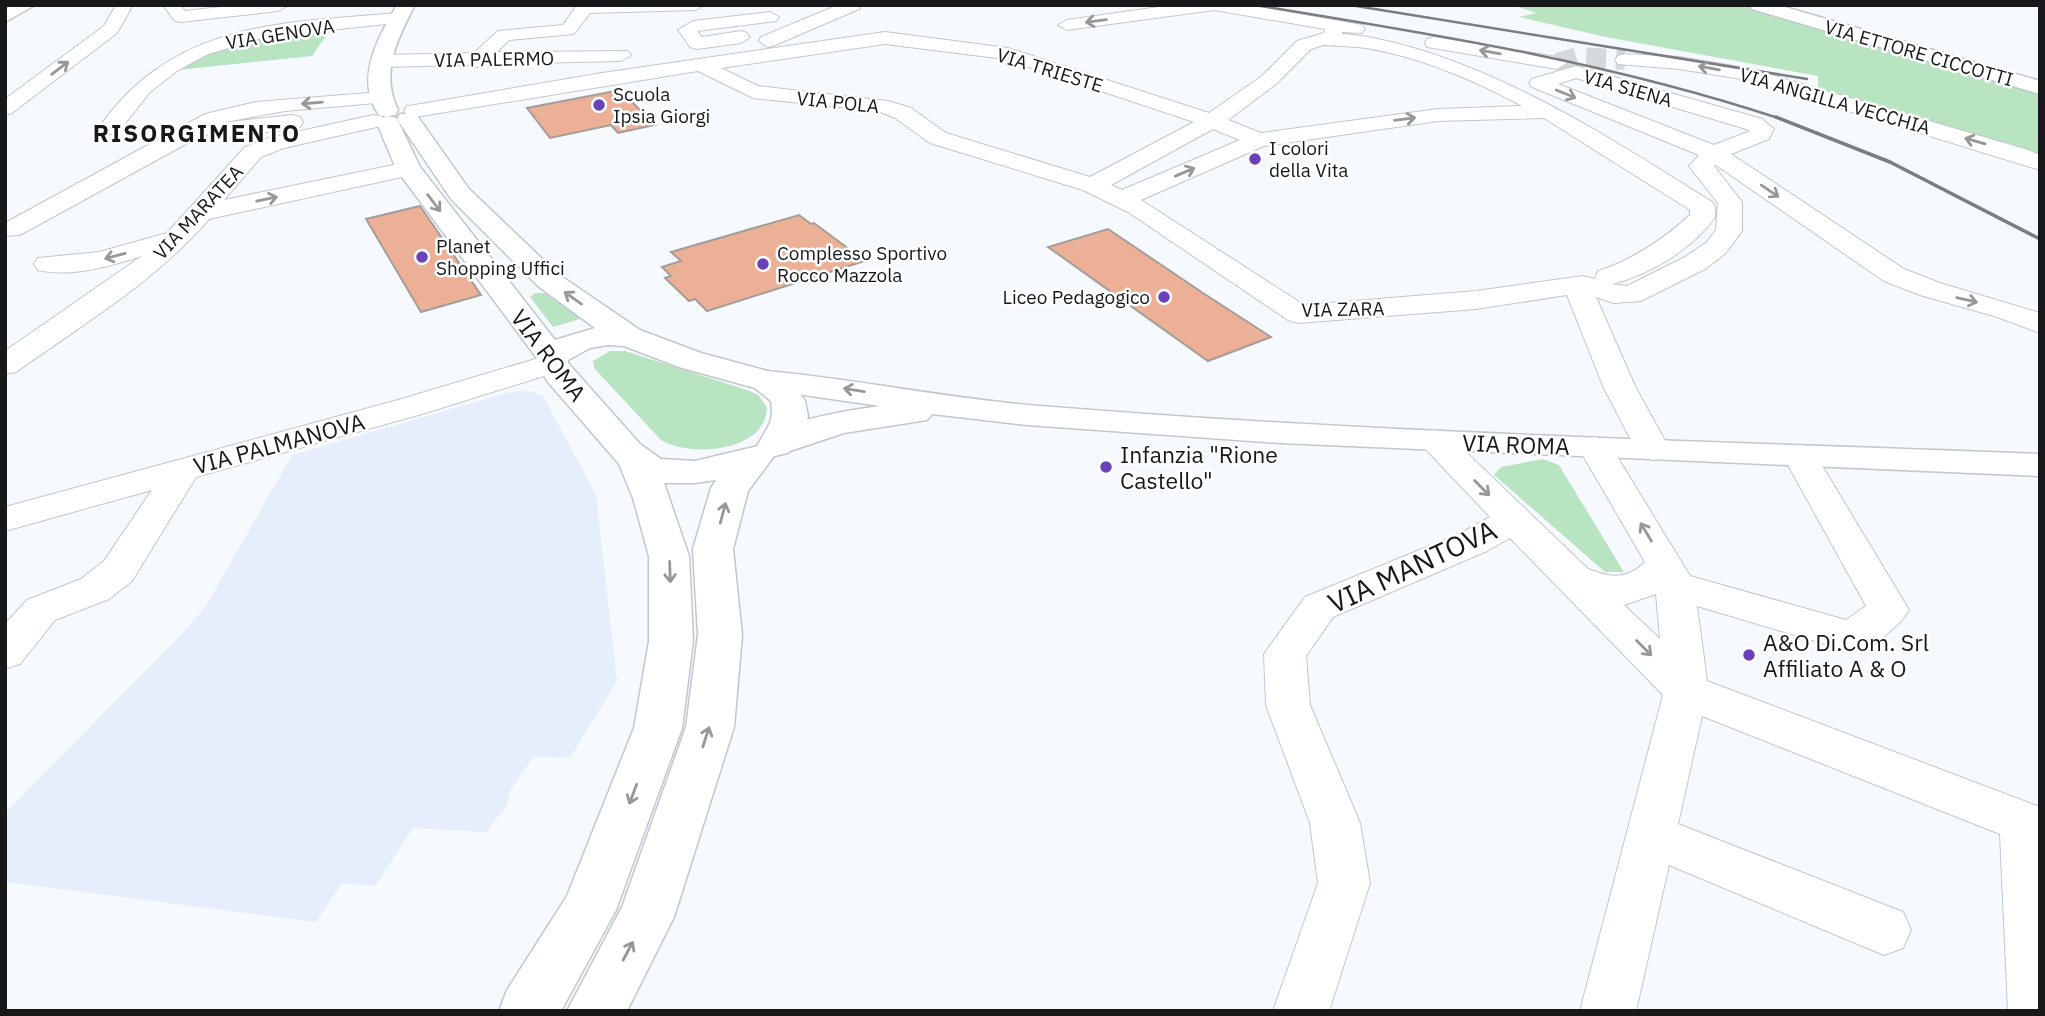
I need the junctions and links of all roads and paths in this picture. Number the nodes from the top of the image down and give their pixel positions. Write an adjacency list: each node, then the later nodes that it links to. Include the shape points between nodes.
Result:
1 (26, 5): 15 (main road)
2 (125, 5): 41 (street, one-way to 2, via 111,29)
3 (172, 5): 4 (street, via 181,18)
4 (286, 5)
5 (696, 5): 8 (street)
6 (750, 5): 14 (street)
7 (1758, 5): 38 (main road, VIA ETTORE CICCOTTI)
8 (586, 6): 10 (street); 18 (street)
9 (1220, 6): 16 (street, one-way to 16); 17 (street); 24 (street, via 1278,28)
10 (558, 10)
11 (403, 12): 29 (main road); 46 (street, VIA GENOVA, via 254,33 211,45 144,87)
12 (539, 14): 20 (street)
13 (858, 14): 14 (street); 22 (street); 27 (street); 45 (street, VIA TRIESTE, via 1008,54)
14 (770, 17): 22 (street); 23 (street, via 688,27)
15 (5, 18)
16 (1067, 25)
17 (1333, 29): 24 (street); 31 (street, one-way to 17); 34 (street)
18 (568, 30): 19 (street); 20 (street)
19 (595, 30)
20 (514, 33): 30 (street, via 497,39)
21 (671, 35): 23 (street)
22 (782, 35): 23 (street); 27 (street, via 748,50)
23 (699, 42): 32 (street)
24 (1304, 44): 45 (street, via 1269,80)
25 (646, 51): 26 (street, VIA PALERMO)
26 (607, 57): 30 (street, VIA PALERMO); 35 (street)
27 (747, 57): 32 (street)
28 (1625, 60): 49 (street, VIA ANGILLA VECCHIA, one-way to 28, via 1751,75)
29 (381, 61): 30 (street, VIA PALERMO); 42 (main road)
30 (477, 61)
31 (1557, 64)
32 (716, 68): 33 (street); 33 (street); 51 (street, VIA POLA, via 753,92 881,105 903,113 938,138)
33 (674, 69): 35 (street)
34 (1467, 72): 37 (street); 43 (street)
35 (609, 78): 42 (street); 42 (street)
36 (272, 82): 40 (street)
37 (1539, 83): 48 (street, VIA SIENA, one-way to 48); 48 (street, VIA SIENA, via 1576,72 1763,129 1761,134)
38 (2040, 88)
39 (223, 96): 44 (street)
40 (262, 108): 42 (street, one-way to 40); 44 (street)
41 (5, 109)
42 (389, 110): 44 (street, via 230,131 210,131); 50 (main road, VIA ROMA); 53 (street, VIA MARATEA, via 253,152); 59 (main road, VIA ROMA, one-way to 42, via 529,263 460,194)
43 (1552, 113): 47 (street, one-way to 43, via 1438,115); 56 (street, VIA ZARA, via 1703,207 1702,217 1685,234 1639,265)
44 (208, 121): 55 (street)
45 (1212, 121): 47 (street, VIA TRIESTE); 51 (street)
46 (109, 129)
47 (1259, 140): 52 (street, one-way to 47)
48 (1714, 153): 56 (street, via 1701,166 1730,202 1729,231 1716,248 1631,295); 58 (street, VIA SIENA, one-way to 58, via 1913,285 2017,312)
49 (2040, 163)
50 (408, 169): 53 (street, one-way to 50); 60 (main road, VIA ROMA, one-way to 60)
51 (1092, 186): 52 (street, VIA ZARA)
52 (1122, 199): 56 (street, VIA ZARA, via 1298,314 1476,300)
53 (200, 213): 54 (street, VIA MARATEA)
54 (180, 236): 55 (street, one-way to 55, via 101,260); 57 (street, VIA MARATEA, via 144,270)
55 (17, 243): 57 (street)
56 (1583, 284): 66 (street, via 1581,295 1588,314)
57 (103, 297): 61 (street, VIA MARATEA)
58 (2040, 324)
59 (629, 337): 60 (main road, via 585,338 565,346); 62 (main road, VIA ROMA)
60 (552, 360): 69 (main road, VIA ROMA); 71 (street, VIA PALMANOVA, via 410,407)
61 (5, 365)
62 (767, 381): 63 (main road, VIA ROMA, one-way to 62); 67 (main road, via 781,390 791,416 787,429)
63 (994, 412): 64 (main road, VIA ROMA); 67 (main road, VIA ROMA, via 909,413 855,420 800,433)
64 (1434, 440): 65 (main road, VIA ROMA); 73 (street, VIA MANTOVA, one-way to 73)
65 (1595, 447): 66 (main road, VIA ROMA); 74 (street, one-way to 65)
66 (1653, 450): 68 (main road, VIA ROMA)
67 (766, 451): 69 (main road, VIA ROMA, via 733,466 706,471 654,469); 83 (main road, one-way to 67, via 646,917 709,727 720,635 713,549 730,488)
68 (1800, 456): 70 (main road, VIA ROMA); 74 (street, via 1889,610 1852,637)
69 (636, 461): 82 (main road, one-way to 82, via 669,556 671,641 658,728 589,909)
70 (2040, 465)
71 (183, 470): 72 (street, VIA PALMANOVA); 76 (street, via 118,571 95,589 41,610)
72 (5, 519)
73 (1514, 519): 75 (street, VIA MANTOVA); 84 (street, VIA MANTOVA, via 1474,541 1319,607 1285,654 1288,705 1335,823 1344,883)
74 (1670, 575): 75 (street, via 1627,591 1603,591); 77 (street)
75 (1573, 579): 77 (street, VIA MANTOVA, one-way to 77)
76 (5, 653)
77 (1686, 691): 78 (street, VIA MANTOVA); 79 (street)
78 (2032, 827): 85 (street, VIA MANTOVA)
79 (1651, 835): 80 (street); 81 (street)
80 (1884, 930)
81 (1613, 1009)
82 (528, 1011)
83 (596, 1011)
84 (1301, 1011)
85 (2036, 1011)

